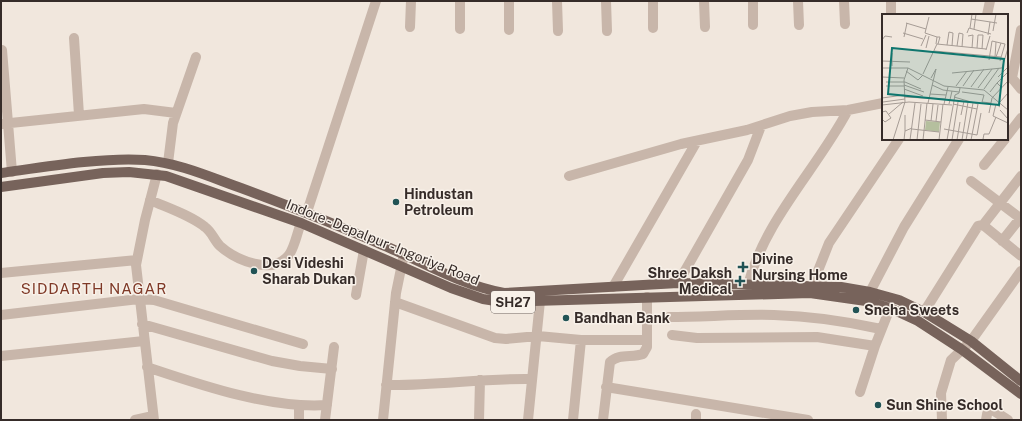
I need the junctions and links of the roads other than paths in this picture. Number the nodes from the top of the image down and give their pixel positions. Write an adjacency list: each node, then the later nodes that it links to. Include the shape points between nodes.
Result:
1 (376, 1): 56 (street)
2 (411, 1): 20 (street)
3 (460, 1): 22 (street)
4 (509, 1): 23 (street)
5 (557, 1): 25 (street)
6 (606, 1): 26 (street)
7 (653, 1): 21 (street)
8 (704, 1): 19 (street)
9 (752, 1): 17 (street)
10 (798, 1): 18 (street)
11 (844, 1): 16 (street)
12 (890, 1): 14 (street)
13 (990, 1): 15 (street)
14 (891, 14)
15 (987, 14)
16 (845, 24)
17 (753, 25)
18 (799, 25)
19 (705, 26)
20 (410, 27)
21 (653, 28)
22 (460, 29)
23 (509, 30)
24 (1021, 30): 30 (street)
25 (558, 31)
26 (607, 31)
27 (74, 38): 36 (street)
28 (2, 50): 32 (street)
29 (196, 57): 35 (street)
30 (1009, 78): 31 (street)
31 (1021, 88)
32 (3, 97): 38 (street)
33 (882, 103): 34 (street)
34 (848, 110): 39 (street, via 790,116); 69 (street, via 777,219 753,265)
35 (176, 114): 36 (street, via 144,109); 45 (street)
36 (79, 115): 38 (street)
37 (1021, 118): 40 (street)
38 (4, 124): 47 (street)
39 (761, 126): 44 (street); 68 (street, via 748,160)
40 (1008, 135)
41 (898, 140): 70 (street, via 828,243)
42 (958, 140): 72 (street, via 904,228)
43 (1004, 140): 46 (street)
44 (697, 141): 50 (street); 71 (street)
45 (168, 163): 47 (main road, Indore - Depalpur - Ingoriya Road / SH27, via 124,160); 56 (main road, Indore - Depalpur - Ingoriya Road / SH27)
46 (984, 166)
47 (12, 172): 48 (main road, Indore - Depalpur - Ingoriya Road / SH27)
48 (1, 173)
49 (157, 174): 53 (main road, Indore - Depalpur - Ingoriya Road / SH27, via 103,173); 54 (street); 58 (main road, Indore - Depalpur - Ingoriya Road / SH27, via 196,185)
50 (569, 176)
51 (1021, 176): 55 (street)
52 (972, 181): 55 (street)
53 (1, 186)
54 (150, 200): 58 (street, via 204,226 219,245 234,256 245,262 261,265 279,262 288,256); 64 (street)
55 (1001, 204): 57 (street); 59 (street)
56 (307, 212): 62 (main road, Indore - Depalpur - Ingoriya Road / SH27)
57 (1021, 217): 60 (street)
58 (301, 223): 61 (main road, Indore - Depalpur - Ingoriya Road / SH27)
59 (983, 225): 60 (street); 79 (street, via 978,226 971,235)
60 (1002, 241): 63 (street)
61 (364, 250): 65 (main road, Indore - Depalpur - Ingoriya Road / SH27); 73 (street)
62 (404, 254): 65 (street); 71 (main road, Indore - Depalpur - Ingoriya Road / SH27, via 457,279 486,290 504,293)
63 (1021, 256)
64 (137, 260): 67 (street); 75 (street)
65 (401, 265): 76 (main road, Indore - Depalpur - Ingoriya Road / SH27, via 451,288 483,299 502,302); 77 (street)
66 (1021, 271): 89 (street)
67 (1, 273)
68 (678, 283): 69 (main road, Indore - Depalpur - Ingoriya Road / SH27); 71 (main road, Indore - Depalpur - Ingoriya Road / SH27)
69 (748, 285): 70 (main road, Indore - Depalpur - Ingoriya Road / SH27)
70 (812, 286): 72 (main road, Indore - Depalpur - Ingoriya Road / SH27, via 842,287)
71 (613, 287)
72 (870, 292): 79 (main road, Indore - Depalpur - Ingoriya Road / SH27, via 899,300)
73 (356, 294)
74 (647, 297): 76 (main road, Indore - Depalpur - Ingoriya Road / SH27); 78 (main road, Indore - Depalpur - Ingoriya Road / SH27, via 810,294 866,301); 87 (street)
75 (139, 299): 80 (street); 82 (street); 90 (street, via 162,302)
76 (540, 301): 85 (street)
77 (395, 302): 85 (street, via 495,338); 100 (street)
78 (890, 308): 83 (street); 93 (main road, Indore - Depalpur - Ingoriya Road / SH27, via 918,321)
79 (924, 312): 89 (main road, Indore - Depalpur - Ingoriya Road / SH27)
80 (1, 315)
81 (669, 317): 83 (street, via 804,316 829,318)
82 (142, 324): 88 (street); 96 (street, via 272,361)
83 (881, 329): 91 (street)
84 (672, 335): 91 (street, via 697,338 817,337)
85 (538, 336): 86 (street); 97 (street)
86 (581, 340): 87 (street); 113 (street)
87 (647, 340): 101 (street, via 643,354 622,356 610,362)
88 (144, 341): 94 (street); 95 (street)
89 (970, 341): 93 (street); 99 (main road, Indore - Depalpur - Ingoriya Road / SH27)
90 (303, 344)
91 (874, 346): 102 (street)
92 (334, 347): 96 (street)
93 (961, 349): 103 (main road, Indore - Depalpur - Ingoriya Road / SH27); 116 (street, via 951,360 942,385)
94 (1, 356)
95 (147, 367): 105 (street, via 216,388); 106 (street)
96 (332, 369): 104 (street)
97 (532, 379): 98 (street); 112 (street)
98 (480, 380): 100 (street, via 417,386); 111 (street)
99 (1021, 381)
100 (386, 385): 110 (street)
101 (606, 387): 114 (street); 115 (street)
102 (860, 392)
103 (1021, 394)
104 (327, 405): 105 (street); 109 (street)
105 (299, 406): 108 (street)
106 (154, 418): 107 (street)
107 (135, 420)
108 (299, 420)
109 (325, 420)
110 (383, 420)
111 (479, 420)
112 (528, 420)
113 (573, 420)
114 (603, 420)
115 (808, 420)
116 (942, 420)
117 (986, 420): 118 (street, via 988,409 991,409)
118 (1008, 420)

